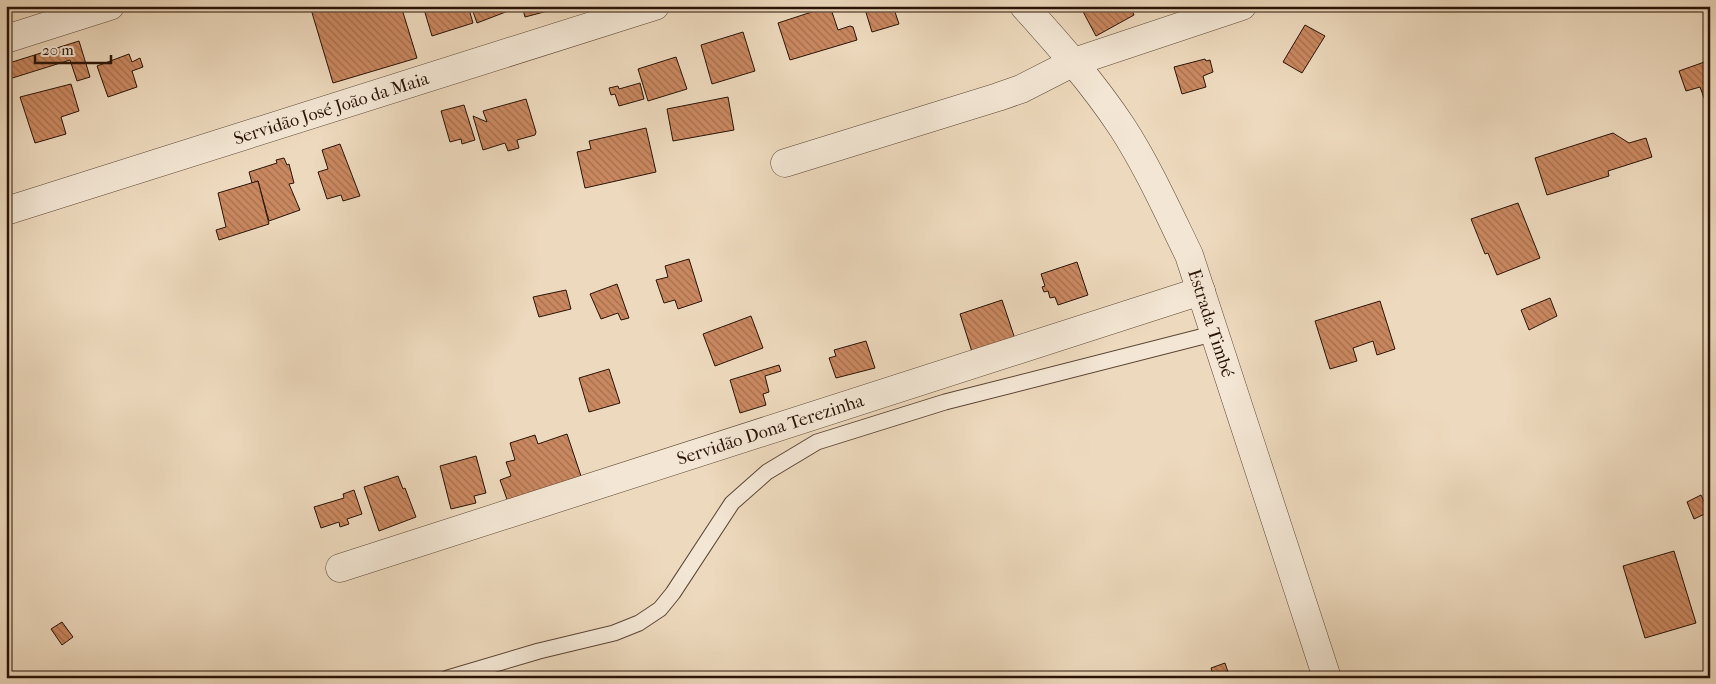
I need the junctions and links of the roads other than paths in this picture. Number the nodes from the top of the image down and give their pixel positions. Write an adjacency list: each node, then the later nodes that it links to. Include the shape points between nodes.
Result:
1 (110, 6): 5 (street)
2 (656, 6): 8 (street, Servidão José João da Maia)
3 (1024, 6): 6 (street, Estrada Timbé)
4 (1242, 6): 6 (street)
5 (6, 39)
6 (1074, 62): 7 (street, via 998,97); 9 (street, Estrada Timbé, via 1122,128 1162,199)
7 (786, 163)
8 (6, 210)
9 (1202, 291): 10 (street, Estrada Timbé); 11 (street, Servidão Dona Terezinha)
10 (1216, 333): 12 (lane, via 945,402 817,442 767,472 732,503 674,593 660,609 639,623 614,633 539,650); 13 (street, Estrada Timbé)
11 (340, 568)
12 (448, 678)
13 (1327, 678)

